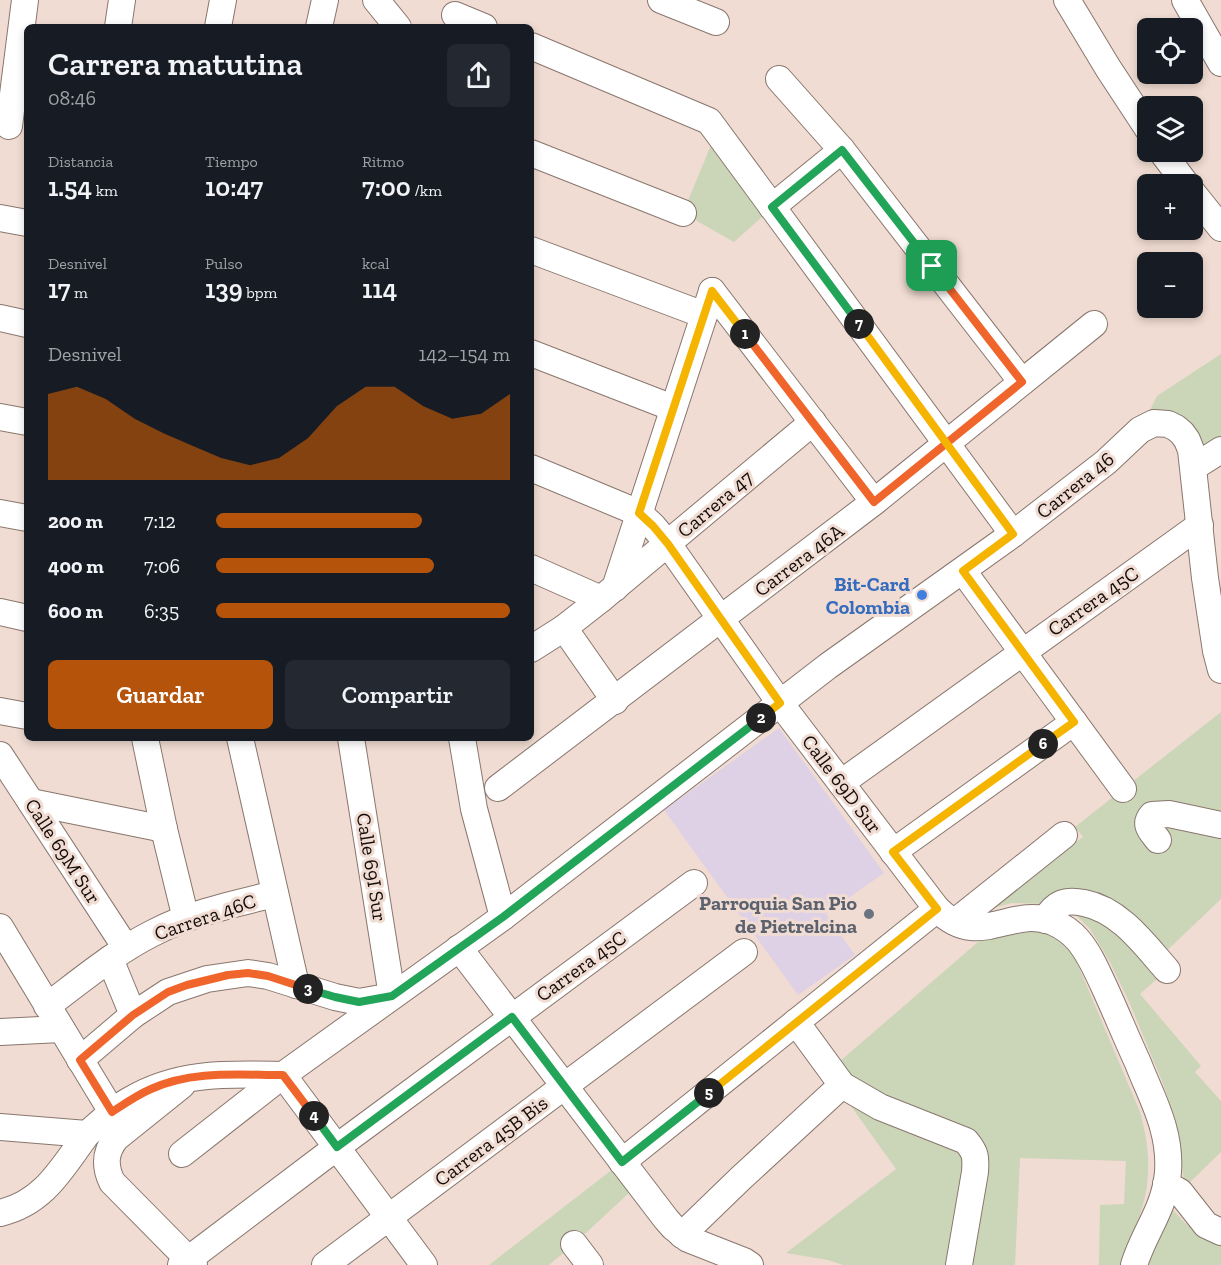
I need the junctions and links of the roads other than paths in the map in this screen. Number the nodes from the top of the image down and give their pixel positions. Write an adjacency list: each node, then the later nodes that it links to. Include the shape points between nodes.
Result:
1 (25, 0): 18 (street)
2 (122, 0): 10 (street)
3 (223, 0): 11 (street)
4 (325, 0): 12 (street)
5 (662, 0): 9 (street)
6 (1068, 0): 17 (street)
7 (1185, 0): 15 (street)
8 (455, 14): 13 (street)
9 (716, 22)
10 (118, 24)
11 (219, 24)
12 (320, 24)
13 (477, 24)
14 (534, 47): 22 (street, via 708,121)
15 (1221, 63)
16 (779, 79): 19 (street)
17 (1137, 112)
18 (12, 126)
19 (842, 150): 22 (street); 33 (street)
20 (534, 154): 23 (street)
21 (1203, 206): 26 (street)
22 (772, 207): 38 (street)
23 (683, 213)
24 (0, 218): 25 (street)
25 (24, 222)
26 (1221, 228)
27 (534, 251): 28 (street)
28 (704, 315): 34 (street); 37 (street, via 712,291)
29 (0, 318): 30 (street)
30 (24, 323)
31 (1094, 324): 33 (street, Carrera 46A)
32 (534, 354): 34 (street)
33 (1022, 382): 38 (street, Carrera 46A)
34 (674, 408): 44 (street)
35 (0, 417): 36 (street)
36 (24, 421)
37 (813, 422): 42 (street); 48 (street, Carrera 47)
38 (947, 443): 42 (street, Carrera 46A); 47 (street)
39 (1221, 450): 40 (street)
40 (1194, 467): 46 (street); 47 (street, Carrera 46, via 1187,440 1176,428 1161,423 1146,426)
41 (534, 469): 44 (street)
42 (874, 502): 55 (street, Carrera 46A)
43 (0, 513): 45 (street)
44 (639, 513): 48 (street, Calle 69D Sur); 52 (street)
45 (24, 517)
46 (1200, 525): 51 (street); 58 (street, Carrera 45C)
47 (1013, 534): 50 (street, Carrera 46)
48 (668, 544): 52 (street, Carrera 47); 55 (street, Calle 69D Sur)
49 (534, 569): 52 (street)
50 (963, 571): 58 (street); 61 (street, Carrera 46)
51 (1213, 573): 59 (street, via 1216,651)
52 (608, 594): 56 (street, Carrera 47)
53 (0, 612): 54 (street)
54 (24, 617)
55 (721, 619): 60 (street, Carrera 46A); 61 (street, Calle 69D Sur)
56 (564, 628): 57 (street, Carrera 47); 60 (street)
57 (534, 647)
58 (1022, 652): 64 (street); 70 (street, Carrera 45C)
59 (1221, 670)
60 (615, 700): 71 (street, Carrera 46A)
61 (780, 703): 70 (street, Calle 69D Sur); 82 (street, Carrera 46)
62 (0, 711): 63 (street)
63 (24, 715)
64 (1074, 722): 72 (street); 78 (street)
65 (143, 741): 75 (street)
66 (241, 741): 80 (street)
67 (351, 741): 91 (street, Calle 69I Sur)
68 (463, 741): 82 (street, via 474,808)
69 (0, 755): 73 (street, Calle 69M Sur)
70 (841, 783): 78 (street, Calle 69D Sur)
71 (498, 788)
72 (1123, 789)
73 (31, 802): 75 (street); 88 (street, Calle 69M Sur)
74 (1221, 825): 77 (street, via 1169,814 1152,815 1148,826)
75 (164, 829): 83 (street)
76 (1065, 835): 81 (street)
77 (1158, 840)
78 (893, 852): 81 (street, Calle 69D Sur)
79 (694, 883): 94 (street, Carrera 45C)
80 (275, 894): 83 (street, Carrera 46C); 90 (street)
81 (946, 916): 84 (street, via 976,928 1018,919); 95 (street)
82 (503, 917): 86 (street, Carrera 46)
83 (186, 919): 88 (street, Carrera 46C, via 154,932)
84 (1045, 920): 89 (street, via 1052,909 1065,901 1093,904 1121,921); 109 (street, via 1079,941 1118,1016 1161,1120 1167,1144)
85 (1, 930): 92 (street)
86 (459, 948): 91 (street, Carrera 46); 94 (street)
87 (744, 952): 102 (street, Carrera 45B Bis)
88 (118, 954): 92 (street, Carrera 46C); 93 (street, Calle 69M Sur)
89 (1167, 970)
90 (296, 985): 91 (street, via 359,1002); 93 (street, via 248,973 228,975 168,992)
91 (392, 996): 99 (street, Carrera 46)
92 (47, 1005): 96 (street)
93 (133, 1015): 98 (street)
94 (512, 1017): 102 (street); 106 (street, Carrera 45C)
95 (796, 1022): 101 (street); 108 (street)
96 (61, 1029): 97 (street); 98 (street)
97 (0, 1032)
98 (80, 1060): 103 (street)
99 (283, 1075): 100 (street); 106 (street); 107 (street, Carrera 46)
100 (192, 1077): 103 (street, via 151,1089); 115 (street, via 116,1137 107,1159 112,1182)
101 (842, 1085): 113 (street); 120 (street, via 880,1107 966,1142 973,1149 975,1172)
102 (564, 1086): 108 (street); 111 (street, Carrera 45B Bis)
103 (112, 1112): 105 (street)
104 (0, 1127): 105 (street)
105 (87, 1134): 110 (street, via 42,1192 23,1205)
106 (337, 1147): 111 (street); 115 (street, Carrera 45C)
107 (182, 1154)
108 (622, 1162): 113 (street)
109 (1166, 1184): 112 (street, via 1180,1192 1206,1225); 121 (street, via 1158,1214)
110 (0, 1213)
111 (388, 1217): 116 (street, Carrera 45B Bis); 117 (street)
112 (1221, 1232)
113 (682, 1235): 119 (street)
114 (574, 1244): 118 (street)
115 (187, 1263)
116 (325, 1265)
117 (424, 1265)
118 (590, 1265)
119 (750, 1265)
120 (959, 1265)
121 (1134, 1265)

